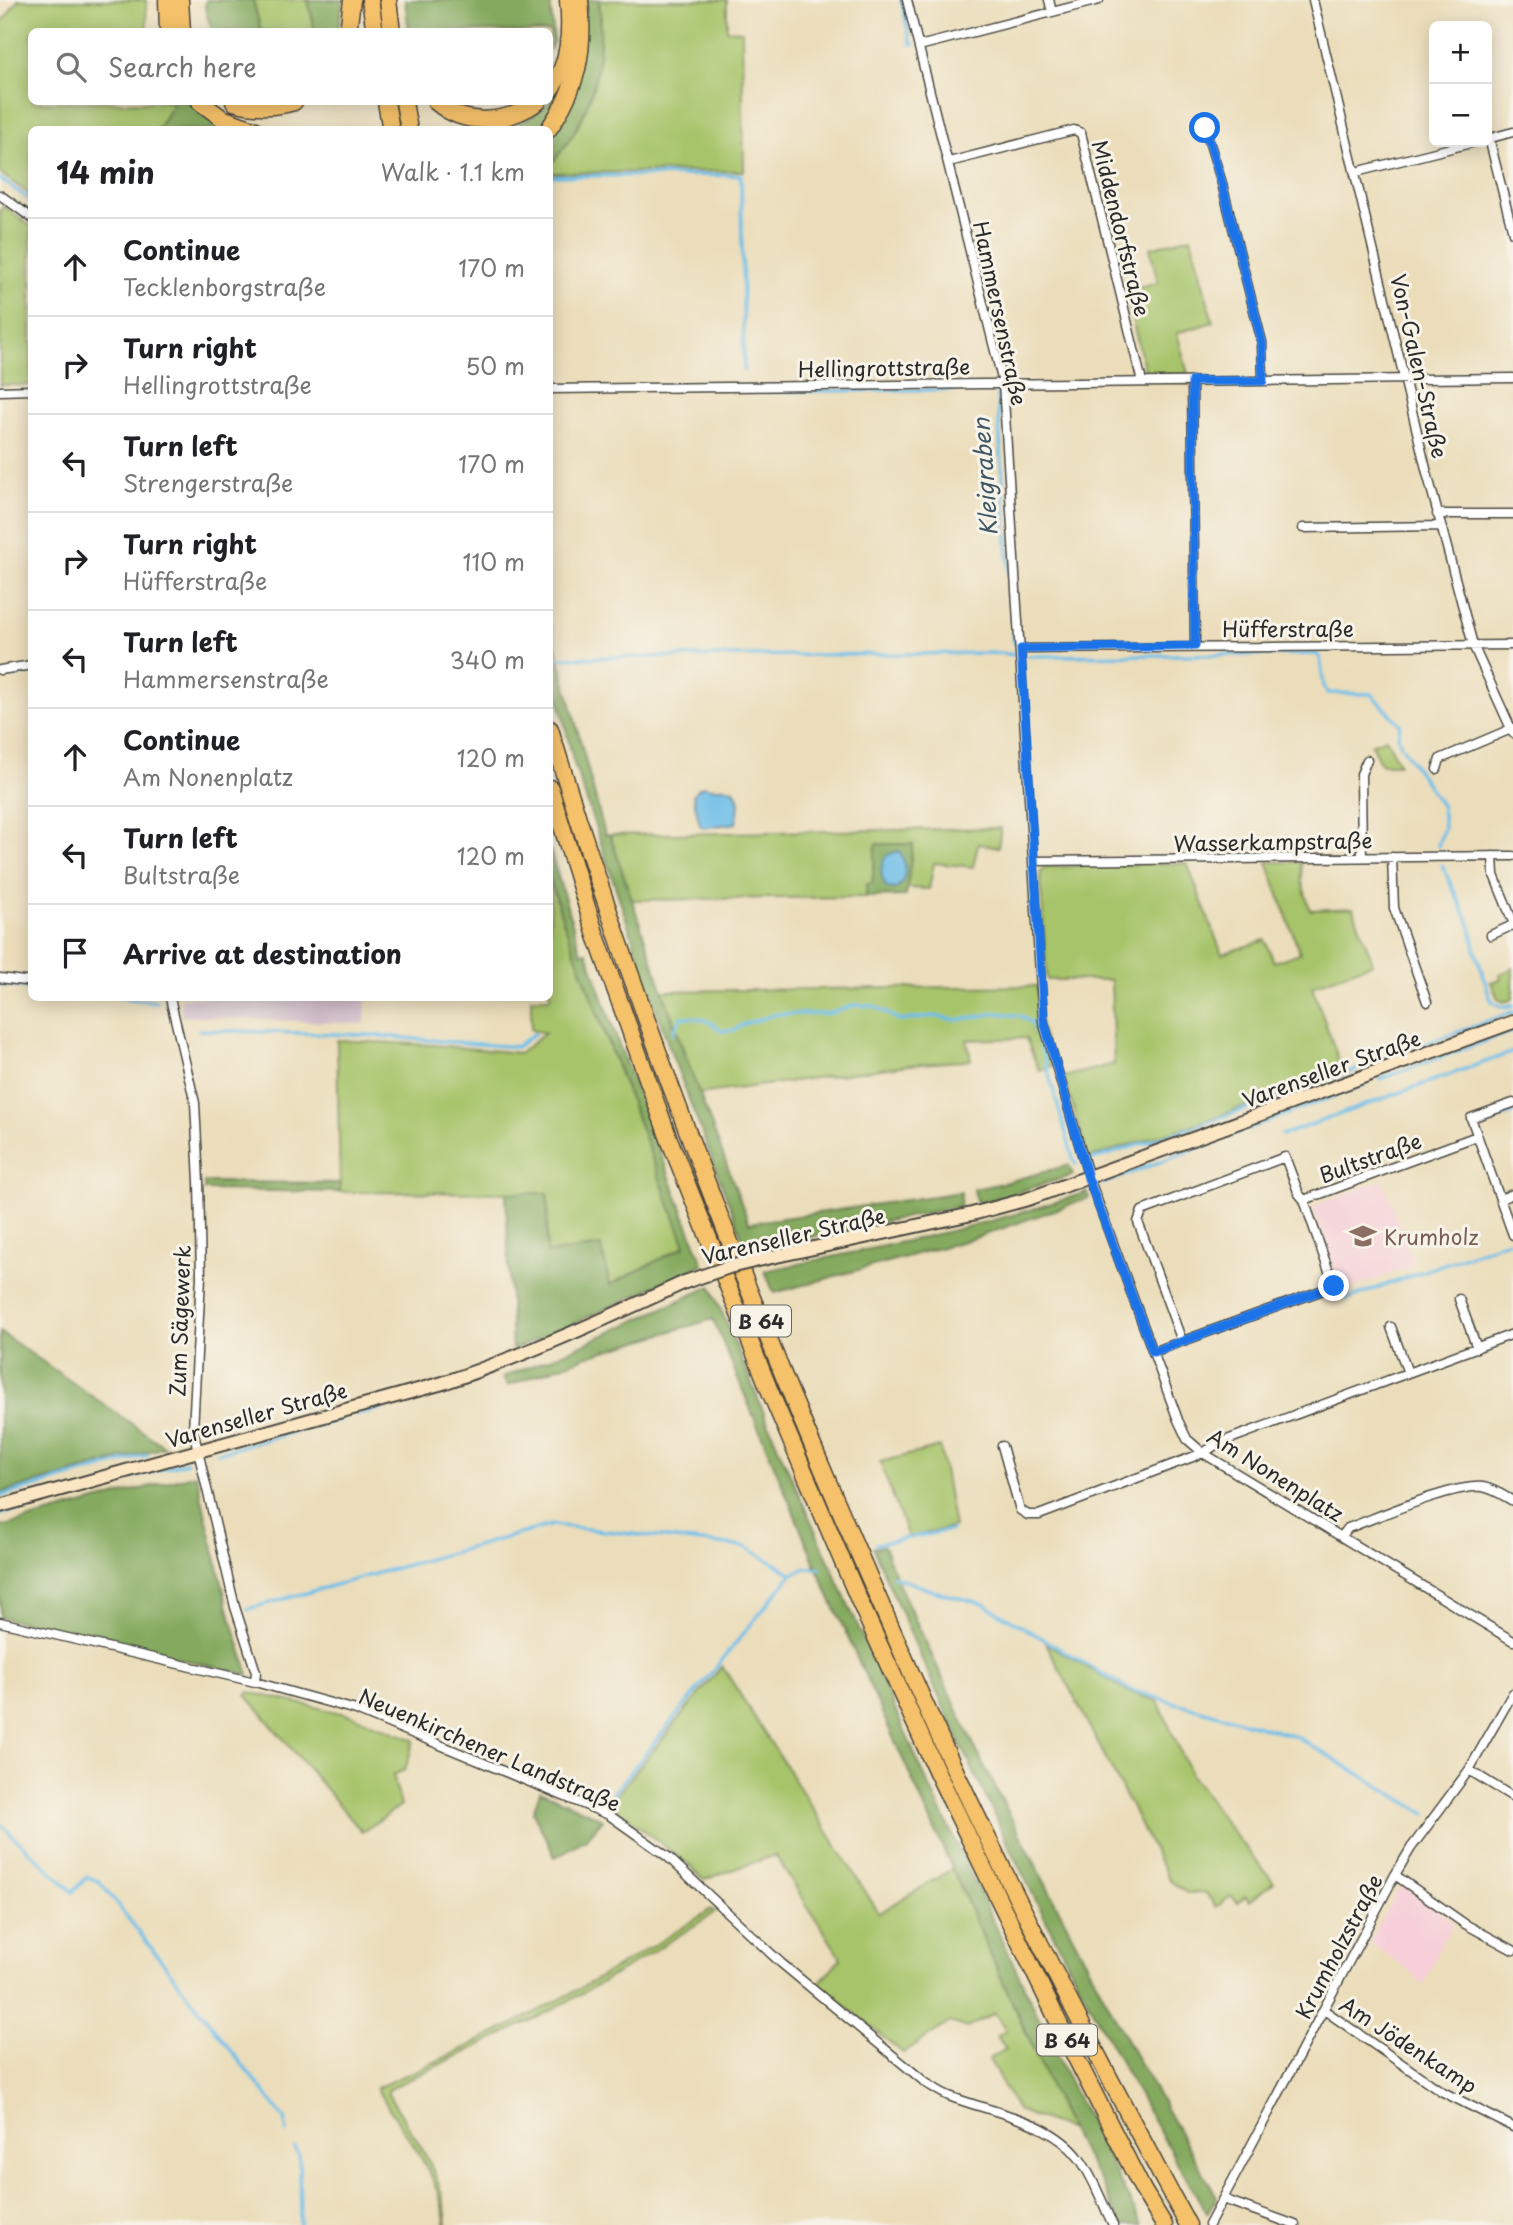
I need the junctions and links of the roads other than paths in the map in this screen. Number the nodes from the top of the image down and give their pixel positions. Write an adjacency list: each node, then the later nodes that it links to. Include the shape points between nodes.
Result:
1 (167, 0): 13 (highway)
2 (180, 0): 14 (highway)
3 (352, 0): 15 (highway)
4 (370, 0): 16 (highway)
5 (388, 0): 17 (highway)
6 (568, 0): 19 (highway, via 570,42)
7 (580, 0): 30 (highway, via 582,43 577,73)
8 (907, 0): 18 (street, Hammersenstraße)
9 (1049, 0): 12 (street)
10 (1099, 0): 12 (street)
11 (1313, 0): 37 (street, Von-Galen-Straße)
12 (1052, 12): 18 (street)
13 (168, 28)
14 (182, 28)
15 (348, 28)
16 (374, 28)
17 (392, 28)
18 (919, 46): 36 (street, Hammersenstraße)
19 (553, 85)
20 (204, 105): 27 (highway)
21 (246, 105): 22 (highway)
22 (281, 105)
23 (387, 105): 28 (highway)
24 (405, 105): 29 (highway)
25 (441, 105): 26 (highway, via 460,116 494,120)
26 (532, 105)
27 (245, 126)
28 (390, 126)
29 (408, 126)
30 (551, 126)
31 (1205, 128): 44 (street, via 1262,342)
32 (1513, 132): 33 (street)
33 (1492, 137)
34 (1455, 147): 37 (street)
35 (1490, 147): 40 (street)
36 (949, 162): 45 (street, Middendorfstraße, via 1074,130 1081,133); 46 (street, Hammersenstraße)
37 (1356, 172): 42 (street, Von-Galen-Straße)
38 (0, 195): 39 (street)
39 (28, 215)
40 (1513, 233)
41 (1513, 378): 42 (street, Hellingrottstraße)
42 (1406, 380): 44 (street, Hellingrottstraße); 50 (street, Von-Galen-Straße)
43 (1192, 381): 44 (street, Hellingrottstraße); 45 (street, Hellingrottstraße); 56 (street)
44 (1263, 381)
45 (1142, 382): 46 (street, Hellingrottstraße)
46 (1003, 383): 47 (street, Hellingrottstraße); 57 (street, Hammersenstraße)
47 (553, 389)
48 (28, 390): 49 (street)
49 (0, 391)
50 (1437, 514): 51 (street); 52 (street, Von-Galen-Straße)
51 (1513, 514)
52 (1441, 526): 53 (street); 54 (street, Von-Galen-Straße)
53 (1303, 528)
54 (1473, 645): 55 (street, Hüfferstraße); 56 (street, Hüfferstraße); 60 (street, Von-Galen-Straße)
55 (1513, 645)
56 (1195, 646): 57 (street, Hüfferstraße)
57 (1021, 649): 69 (street, Hammersenstraße)
58 (28, 666): 59 (street)
59 (0, 670)
60 (1512, 731): 63 (street, via 1440,759)
61 (553, 739): 107 (highway, B 64, via 613,929 687,1133 793,1399 953,1765)
62 (1367, 760): 68 (street, via 1362,774)
63 (1437, 769)
64 (553, 798): 108 (highway, B 64, via 595,933 669,1139 771,1394 937,1772)
65 (1493, 856): 66 (street, Wasserkampstraße); 67 (street, Wasserkampstraße); 70 (street, via 1494,875)
66 (1513, 856)
67 (1392, 857): 68 (street, Wasserkampstraße); 75 (street, via 1394,908)
68 (1362, 858): 69 (street, Wasserkampstraße)
69 (1033, 861): 79 (street, Hammersenstraße, via 1044,1021)
70 (1513, 924): 71 (street)
71 (1490, 935)
72 (0, 978): 73 (street)
73 (28, 982)
74 (171, 1001): 92 (street, Zum Sägewerk, via 195,1103 201,1278 192,1430)
75 (1427, 1002)
76 (1513, 1022): 79 (main road, Varenseller Straße)
77 (1513, 1103): 78 (street, via 1471,1118)
78 (1478, 1136): 81 (street); 82 (street, Bultstraße)
79 (1088, 1178): 89 (street, Am Nonenplatz); 92 (main road, Varenseller Straße, bridge, via 972,1214 729,1267 489,1367)
80 (1513, 1195): 81 (street)
81 (1500, 1199): 83 (street)
82 (1304, 1200): 87 (street, Bultstraße, via 1334,1286); 87 (street, via 1285,1157 1142,1211 1138,1222)
83 (1513, 1235)
84 (1459, 1299): 88 (street)
85 (1391, 1327): 90 (street)
86 (1513, 1334): 88 (street)
87 (1182, 1341): 89 (street, Bultstraße)
88 (1477, 1348): 90 (street)
89 (1153, 1352): 93 (street, Am Nonenplatz, via 1187,1439)
90 (1408, 1373): 93 (street)
91 (1002, 1446): 93 (street, via 1020,1510 1028,1515 1039,1515)
92 (198, 1451): 95 (main road, Varenseller Straße); 99 (street, Zum Sägewerk)
93 (1203, 1452): 96 (street, Am Nonenplatz)
94 (1513, 1501): 96 (street, via 1483,1487 1456,1490 1348,1528)
95 (0, 1506)
96 (1342, 1536): 98 (street, Am Nonenplatz)
97 (0, 1622): 99 (street, Neuenkirchener Landstraße)
98 (1513, 1640)
99 (255, 1682): 110 (street, Neuenkirchener Landstraße, via 356,1710 609,1815 668,1857 781,1963 926,2083 946,2095 1038,2127 1063,2142 1081,2160)
100 (1513, 1693): 101 (street, Krumholzstraße)
101 (1469, 1770): 102 (street); 103 (street, Krumholzstraße)
102 (1513, 1797)
103 (1395, 1875): 104 (street, via 1465,1924); 105 (street, Krumholzstraße)
104 (1513, 1950)
105 (1324, 2010): 106 (street, Am Jödenkamp, via 1441,2091); 109 (street, Krumholzstraße)
106 (1513, 2127)
107 (1157, 2168): 113 (highway, B 64); 114 (highway, B 64)
108 (1143, 2190): 111 (highway); 112 (highway, B 64)
109 (1223, 2199): 115 (street, Krumholzstraße); 116 (street)
110 (1113, 2225)
111 (1157, 2225)
112 (1164, 2225)
113 (1188, 2225)
114 (1195, 2225)
115 (1209, 2225)
116 (1295, 2225)

